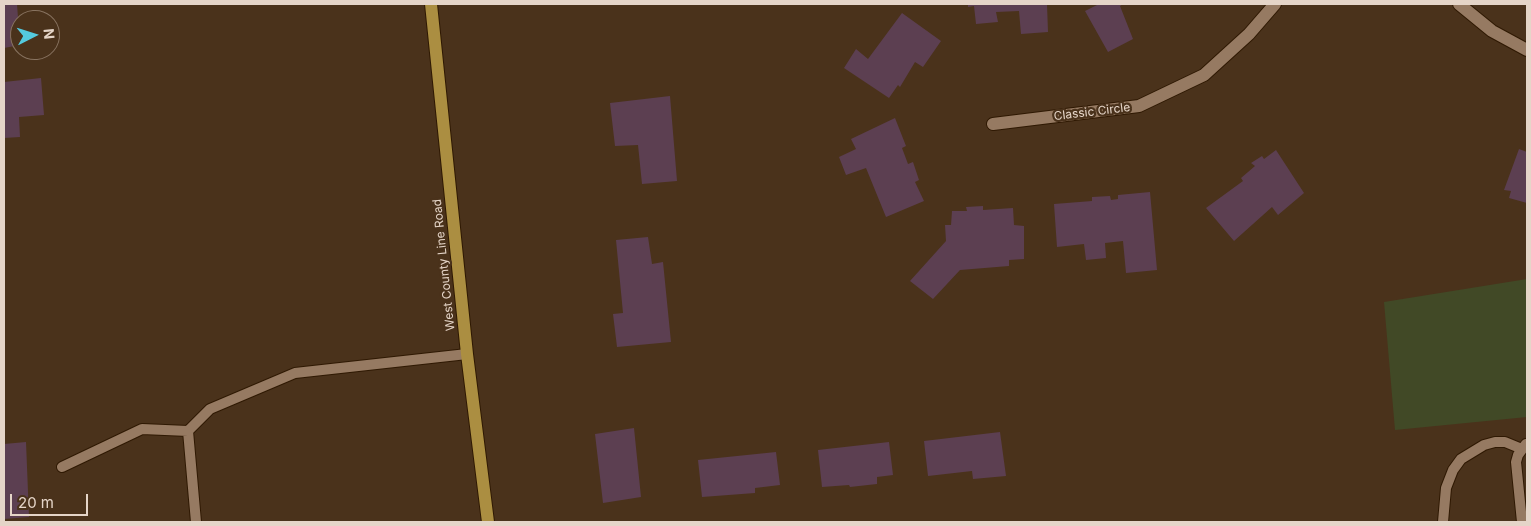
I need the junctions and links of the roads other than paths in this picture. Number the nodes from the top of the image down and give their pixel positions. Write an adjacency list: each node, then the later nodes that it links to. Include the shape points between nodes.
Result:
1 (431, 4): 6 (main road, West County Line Road)
2 (1275, 4): 5 (street, Classic Circle, via 1249,34 1204,75 1139,106)
3 (1459, 4): 4 (street, via 1492,31)
4 (1527, 50)
5 (993, 124)
6 (467, 354): 7 (lane, via 295,372 210,409); 12 (main road, West County Line Road)
7 (188, 431): 9 (lane, via 142,429); 11 (lane)
8 (1525, 446): 10 (lane, via 1516,462); 13 (lane, via 1495,442 1461,459 1446,488)
9 (62, 467)
10 (1524, 520)
11 (196, 522)
12 (488, 522)
13 (1443, 522)

